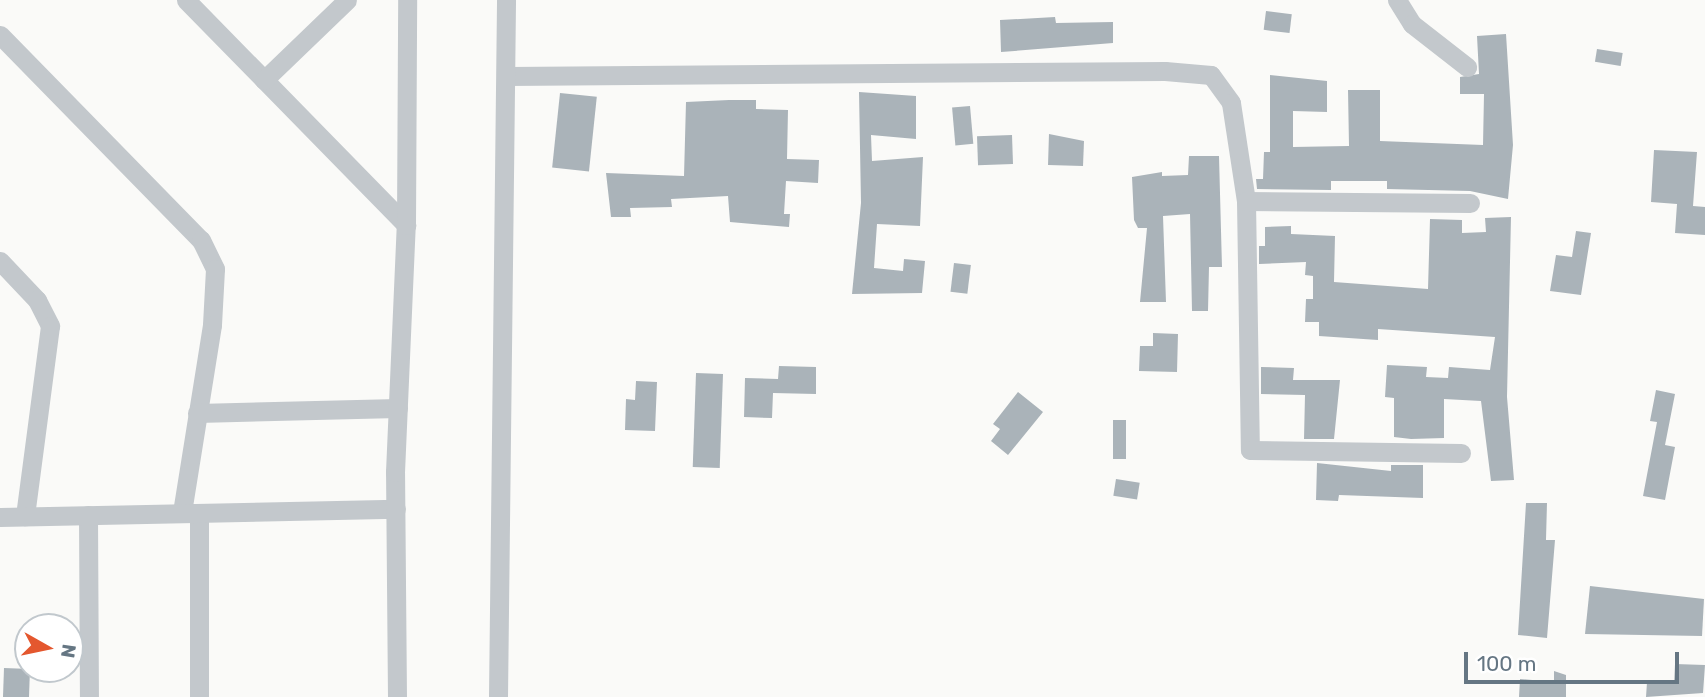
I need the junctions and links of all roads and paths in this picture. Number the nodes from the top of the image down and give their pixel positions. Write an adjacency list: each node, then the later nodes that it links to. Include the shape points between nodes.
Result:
1 (186, 0): 9 (street)
2 (347, 0): 9 (street)
3 (407, 0): 12 (street)
4 (506, 0): 8 (street)
5 (1397, 0): 7 (street, via 1412,24)
6 (0, 35): 15 (street, via 201,240 215,269 215,291)
7 (1467, 67)
8 (507, 76): 10 (street, via 1164,71 1211,75 1231,103); 25 (street)
9 (264, 80): 12 (street)
10 (1246, 201): 11 (street); 16 (street, via 1250,450)
11 (1471, 203)
12 (406, 225): 14 (street)
13 (0, 261): 20 (street, via 37,300 50,326)
14 (398, 408): 15 (street); 17 (street)
15 (197, 413): 18 (street)
16 (1461, 453)
17 (396, 509): 18 (street); 24 (street)
18 (191, 513): 19 (street); 23 (street)
19 (88, 515): 20 (street); 22 (street)
20 (25, 516): 21 (street)
21 (0, 517)
22 (89, 697)
23 (199, 697)
24 (397, 697)
25 (498, 697)

